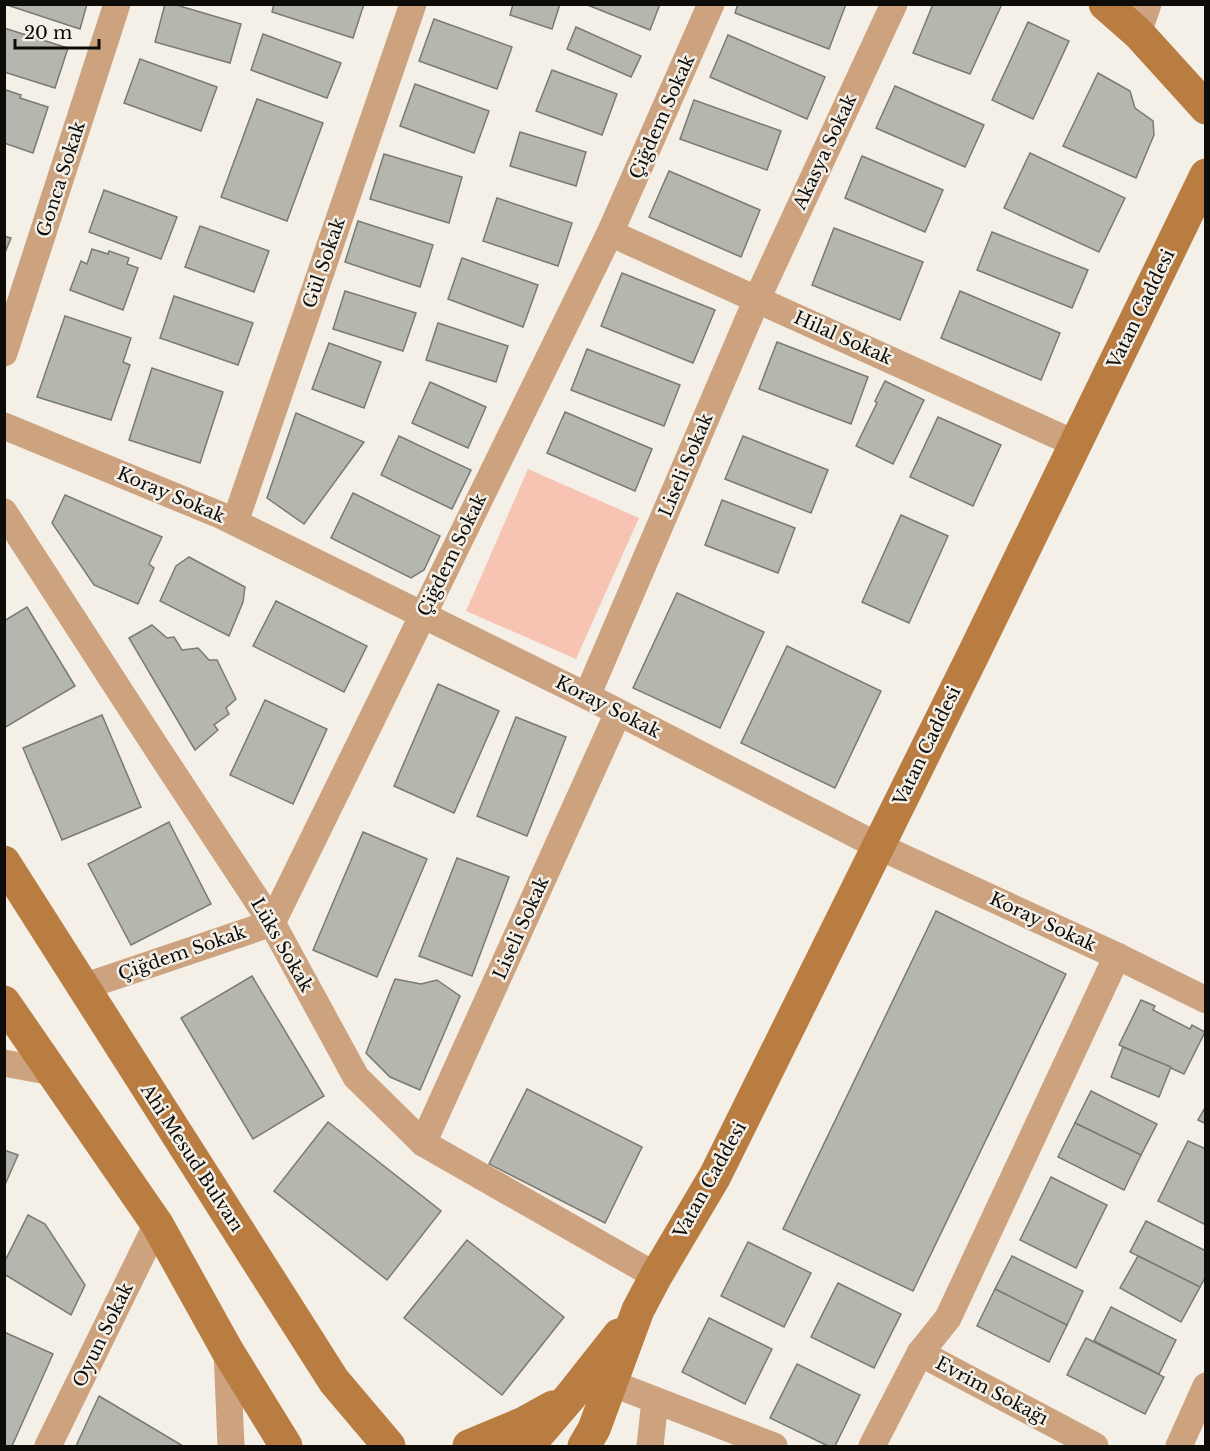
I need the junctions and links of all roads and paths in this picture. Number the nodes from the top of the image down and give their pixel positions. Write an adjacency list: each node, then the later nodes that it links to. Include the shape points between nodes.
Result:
1 (117, 4): 11 (street, Gonca Sokak)
2 (413, 4): 15 (street, Gül Sokak)
3 (711, 4): 9 (street, Çiğdem Sokak)
4 (894, 4): 10 (street, Akasya Sokak)
5 (1105, 4): 6 (main road)
6 (1143, 19): 7 (main road)
7 (1206, 108)
8 (1206, 175): 13 (main road, Vatan Caddesi)
9 (610, 233): 10 (street, Hilal Sokak); 16 (street, Çiğdem Sokak)
10 (757, 299): 13 (street, Hilal Sokak); 17 (street, Liseli Sokak)
11 (4, 353)
12 (4, 426): 15 (street, Koray Sokak)
13 (1076, 444): 19 (main road, Vatan Caddesi)
14 (4, 512): 21 (street, Lüks Sokak)
15 (235, 522): 16 (street, Koray Sokak)
16 (422, 615): 17 (street, Koray Sokak); 21 (street, Çiğdem Sokak)
17 (587, 696): 18 (street, Koray Sokak)
18 (618, 713): 19 (street, Koray Sokak); 28 (street, Liseli Sokak)
19 (878, 846): 22 (street, Koray Sokak); 30 (main road, Vatan Caddesi, via 715,1176)
20 (4, 862): 23 (main road, Ahi Mesud Bulvarı)
21 (272, 923): 23 (street, Çiğdem Sokak); 28 (street, Lüks Sokak, via 356,1077)
22 (1117, 956): 24 (street, Koray Sokak); 33 (street, via 948,1318)
23 (83, 987): 34 (main road, Ahi Mesud Bulvarı)
24 (1206, 1000)
25 (4, 1002): 27 (main road)
26 (4, 1063): 27 (street)
27 (52, 1072): 29 (main road)
28 (423, 1143): 30 (street, Lüks Sokak)
29 (158, 1224): 32 (main road); 40 (street, Oyun Sokak)
30 (656, 1276): 31 (main road, Vatan Caddesi)
31 (639, 1310): 35 (main road, Vatan Caddesi); 37 (main road, Vatan Caddesi)
32 (227, 1350): 41 (street); 42 (main road)
33 (920, 1353): 49 (street); 50 (street, Evrim Sokağı)
34 (334, 1381): 43 (main road, Ahi Mesud Bulvarı); 44 (main road)
35 (611, 1383): 38 (street); 39 (main road, Vatan Caddesi)
36 (1206, 1386): 51 (street)
37 (570, 1397): 45 (main road, via 524,1423); 46 (main road, Vatan Caddesi)
38 (655, 1401): 47 (street); 48 (street)
39 (590, 1440)
40 (48, 1446)
41 (231, 1446)
42 (286, 1446)
43 (389, 1446)
44 (415, 1446)
45 (469, 1446)
46 (528, 1446)
47 (650, 1446)
48 (774, 1446)
49 (872, 1446)
50 (1095, 1446)
51 (1179, 1446)

